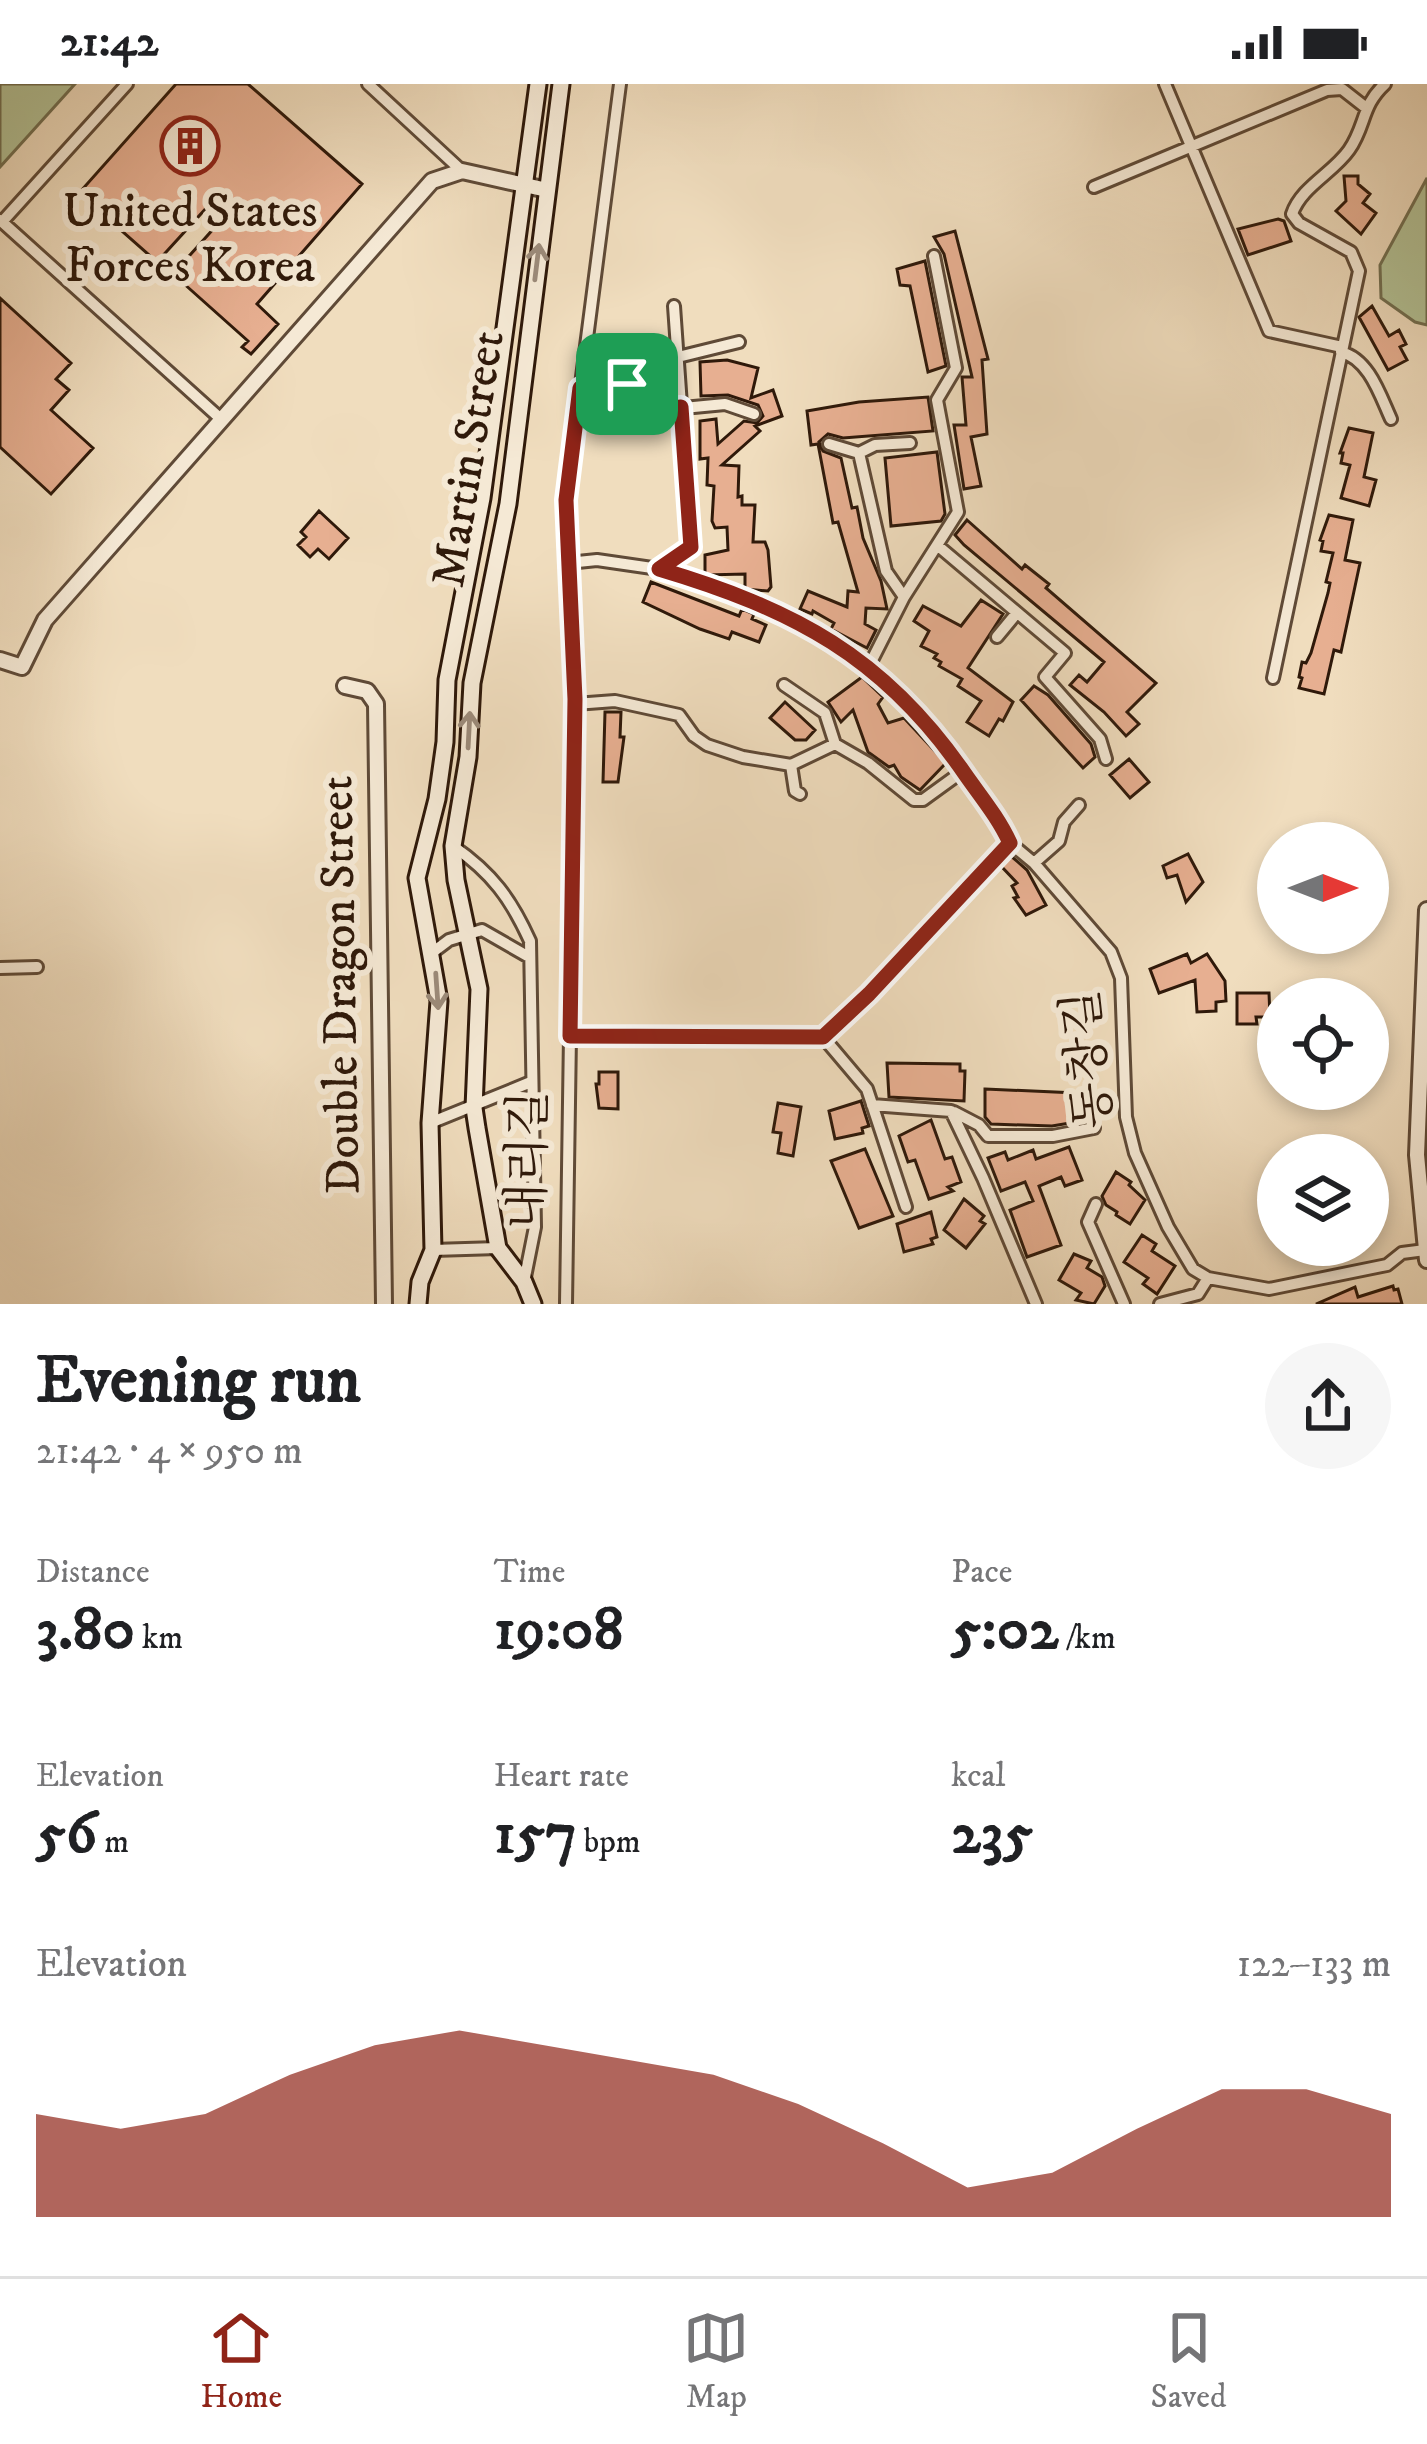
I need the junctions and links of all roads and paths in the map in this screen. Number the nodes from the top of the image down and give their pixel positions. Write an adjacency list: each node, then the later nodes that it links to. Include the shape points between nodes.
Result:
1 (127, 84): 14 (street)
2 (368, 84): 10 (street)
3 (538, 84): 11 (main road, Martin Street)
4 (561, 84): 13 (main road, Martin Street)
5 (620, 84): 20 (street, 내리길)
6 (1165, 84): 9 (street)
7 (1385, 84): 8 (street)
8 (1365, 107): 9 (street, via 1335,88); 18 (street, via 1350,148 1292,214 1356,261)
9 (1192, 145): 12 (street); 18 (street, via 1269,331)
10 (463, 170): 11 (street); 23 (street, via 432,181)
11 (524, 184): 13 (street); 51 (main road, Martin Street, via 482,498 447,680 446,742 417,878)
12 (1094, 188)
13 (547, 190): 47 (main road, Martin Street, one-way to 13)
14 (1, 221): 23 (street)
15 (934, 256): 28 (street, via 956,368 938,400 958,512)
16 (674, 305): 19 (street)
17 (739, 341): 19 (street)
18 (1341, 350): 24 (street, via 1373,380); 36 (street)
19 (678, 357): 21 (street)
20 (580, 388): 21 (street, via 627,384 652,411); 29 (street, 내리길, via 566,500)
21 (681, 407): 22 (street, via 725,404); 30 (street, via 691,547)
22 (754, 414)
23 (222, 419): 34 (street, via 45,620 22,667)
24 (1391, 419)
25 (910, 443): 27 (street)
26 (829, 444): 27 (street)
27 (860, 453): 31 (street, via 886,571)
28 (938, 544): 31 (street); 32 (street)
29 (568, 563): 30 (street, 동창길); 39 (street, 내리길)
30 (659, 569): 35 (street, 동창길, via 778,611)
31 (904, 597): 35 (street)
32 (1016, 614): 33 (street); 41 (street, via 1065,652 1045,677 1100,739)
33 (997, 637)
34 (0, 660)
35 (868, 668): 43 (street, 동창길)
36 (1274, 678)
37 (784, 685): 40 (street, via 825,713)
38 (345, 686): 73 (street, Double Dragon Street, via 367,691 376,704)
39 (575, 704): 42 (street, via 615,701 679,715 706,745); 55 (street, 내리길)
40 (835, 744): 42 (street); 43 (street, via 914,800)
41 (1106, 759)
42 (790, 765): 44 (street)
43 (963, 772): 46 (street, 동창길)
44 (800, 794)
45 (1079, 805): 48 (street, via 1059,841)
46 (1010, 843): 48 (street, 동창길); 56 (street)
47 (454, 846): 50 (main road, Martin Street); 52 (street, via 512,900)
48 (1034, 863): 71 (street, 동창길, via 1111,952 1121,979 1126,1117 1136,1153 1182,1255)
49 (1427, 910): 69 (street, via 1417,1155)
50 (469, 932): 51 (street); 52 (street, via 482,930); 59 (main road, Martin Street, via 479,989)
51 (434, 952): 61 (main road, Martin Street, one-way to 61, via 440,1001)
52 (530, 957): 57 (street)
53 (37, 967): 54 (street)
54 (0, 968)
55 (570, 1036): 56 (street); 76 (street, 내리길)
56 (823, 1037): 58 (street)
57 (531, 1078): 59 (street); 72 (street, via 535,1227)
58 (872, 1105): 60 (street); 66 (street)
59 (474, 1108): 61 (street); 67 (main road, Martin Street)
60 (951, 1111): 63 (street); 64 (street)
61 (430, 1123): 68 (main road, Martin Street)
62 (1094, 1128): 63 (street)
63 (988, 1136): 64 (street)
64 (974, 1157): 77 (street)
65 (1096, 1204): 78 (street, via 1088,1222)
66 (906, 1207)
67 (498, 1248): 68 (street); 72 (main road)
68 (434, 1250): 74 (main road, Martin Street)
69 (1426, 1250): 70 (street); 71 (street, via 1269,1289)
70 (1427, 1260)
71 (1208, 1278): 79 (street, via 1198,1294)
72 (524, 1282): 75 (main road)
73 (384, 1304)
74 (418, 1304)
75 (533, 1304)
76 (566, 1304)
77 (1036, 1304)
78 (1124, 1304)
79 (1160, 1304)

